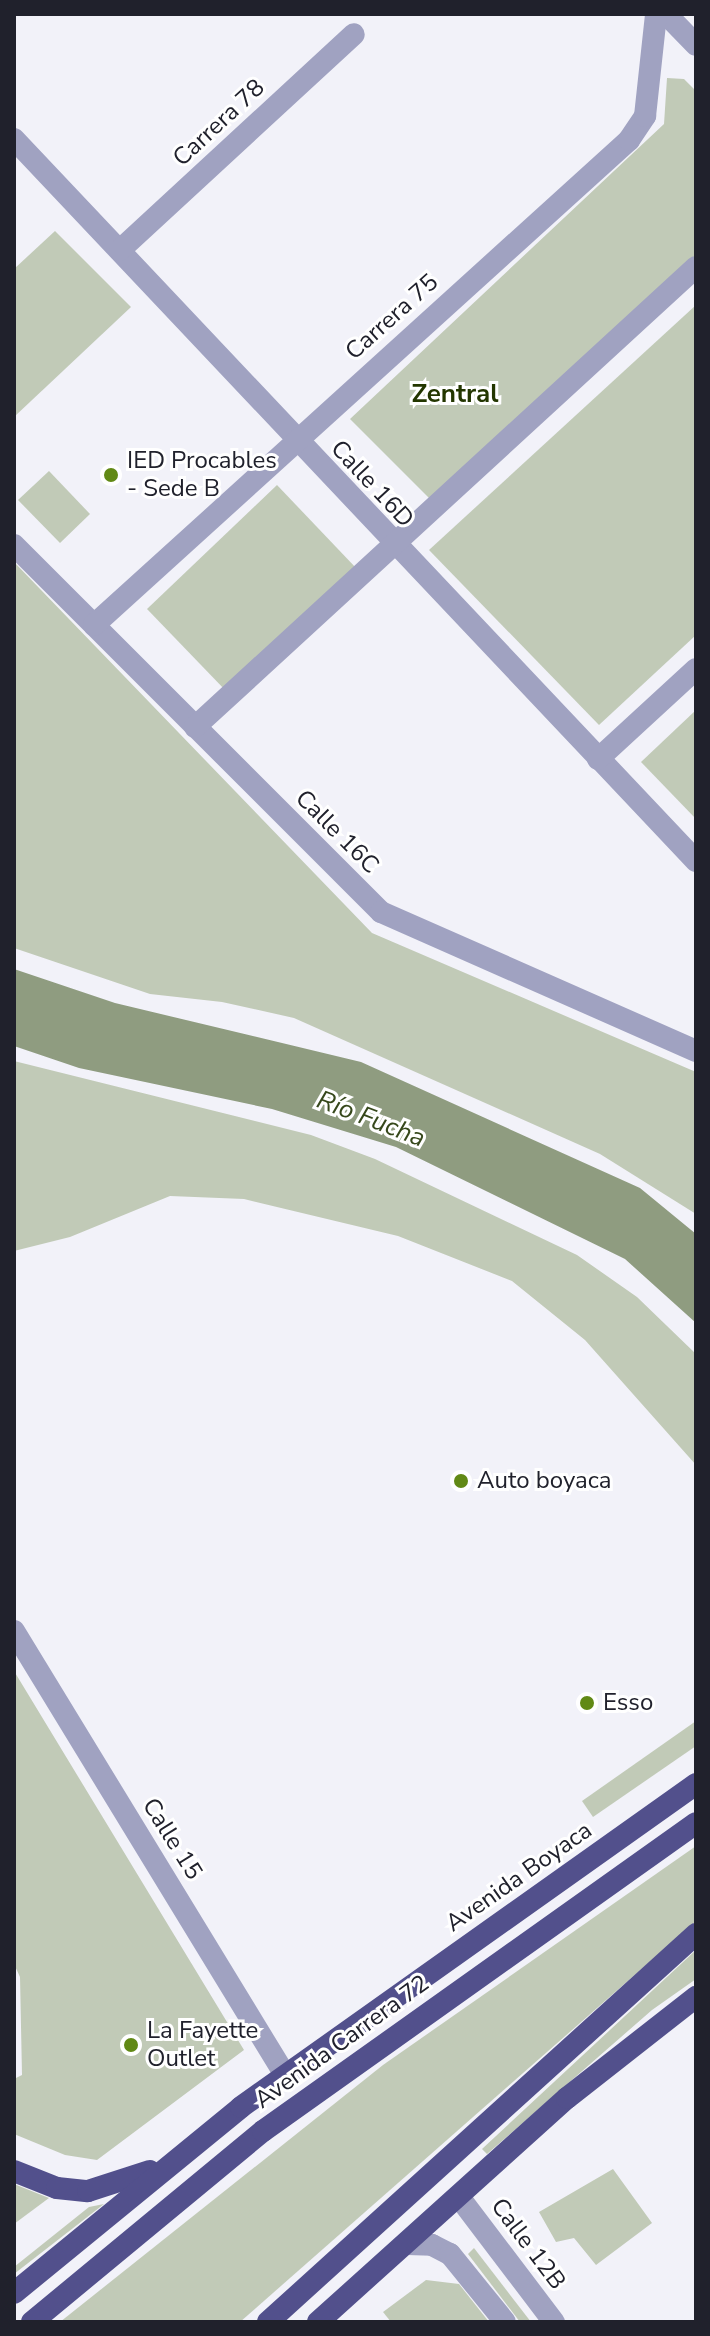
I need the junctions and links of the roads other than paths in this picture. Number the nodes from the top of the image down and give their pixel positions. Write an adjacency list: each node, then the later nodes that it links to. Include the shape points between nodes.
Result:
1 (656, 14): 8 (street, Carrera 75, via 645,116 629,140)
2 (666, 14): 4 (street)
3 (354, 34): 6 (street, Carrera 78)
4 (696, 45)
5 (14, 139): 6 (street, Calle 16D)
6 (120, 250): 8 (street, Calle 16D)
7 (696, 267): 10 (street)
8 (295, 439): 10 (street, Calle 16D); 11 (street, Carrera 75)
9 (14, 545): 11 (street, Calle 16C)
10 (394, 546): 13 (street); 14 (street, Calle 16D)
11 (94, 625): 13 (street, Calle 16C)
12 (696, 669): 14 (street)
13 (195, 727): 16 (street, Calle 16C, via 381,912)
14 (598, 759): 15 (street, Calle 16D)
15 (696, 861)
16 (696, 1051)
17 (14, 1631): 24 (street, Calle 15)
18 (696, 1784): 23 (highway, Avenida Boyaca)
19 (696, 1823): 21 (highway, Avenida Carrera 72)
20 (696, 1934): 33 (highway)
21 (461, 1989): 23 (highway); 26 (highway, Avenida Carrera 72)
22 (696, 1997): 28 (highway, via 589,2080)
23 (373, 2012): 24 (highway, Avenida Carrera 72)
24 (285, 2075): 25 (highway, Avenida Carrera 72)
25 (204, 2135): 27 (highway, via 132,2180 88,2191 57,2188); 29 (highway, Avenida Carrera 72)
26 (227, 2159): 29 (highway); 32 (highway, Avenida Carrera 72)
27 (14, 2171)
28 (459, 2197): 30 (highway); 36 (street, Calle 12B)
29 (127, 2199): 31 (highway, Avenida Carrera 72)
30 (407, 2244): 34 (highway); 35 (street, via 432,2245 450,2254)
31 (14, 2293)
32 (32, 2322)
33 (268, 2322)
34 (318, 2322)
35 (505, 2322)
36 (554, 2322)

